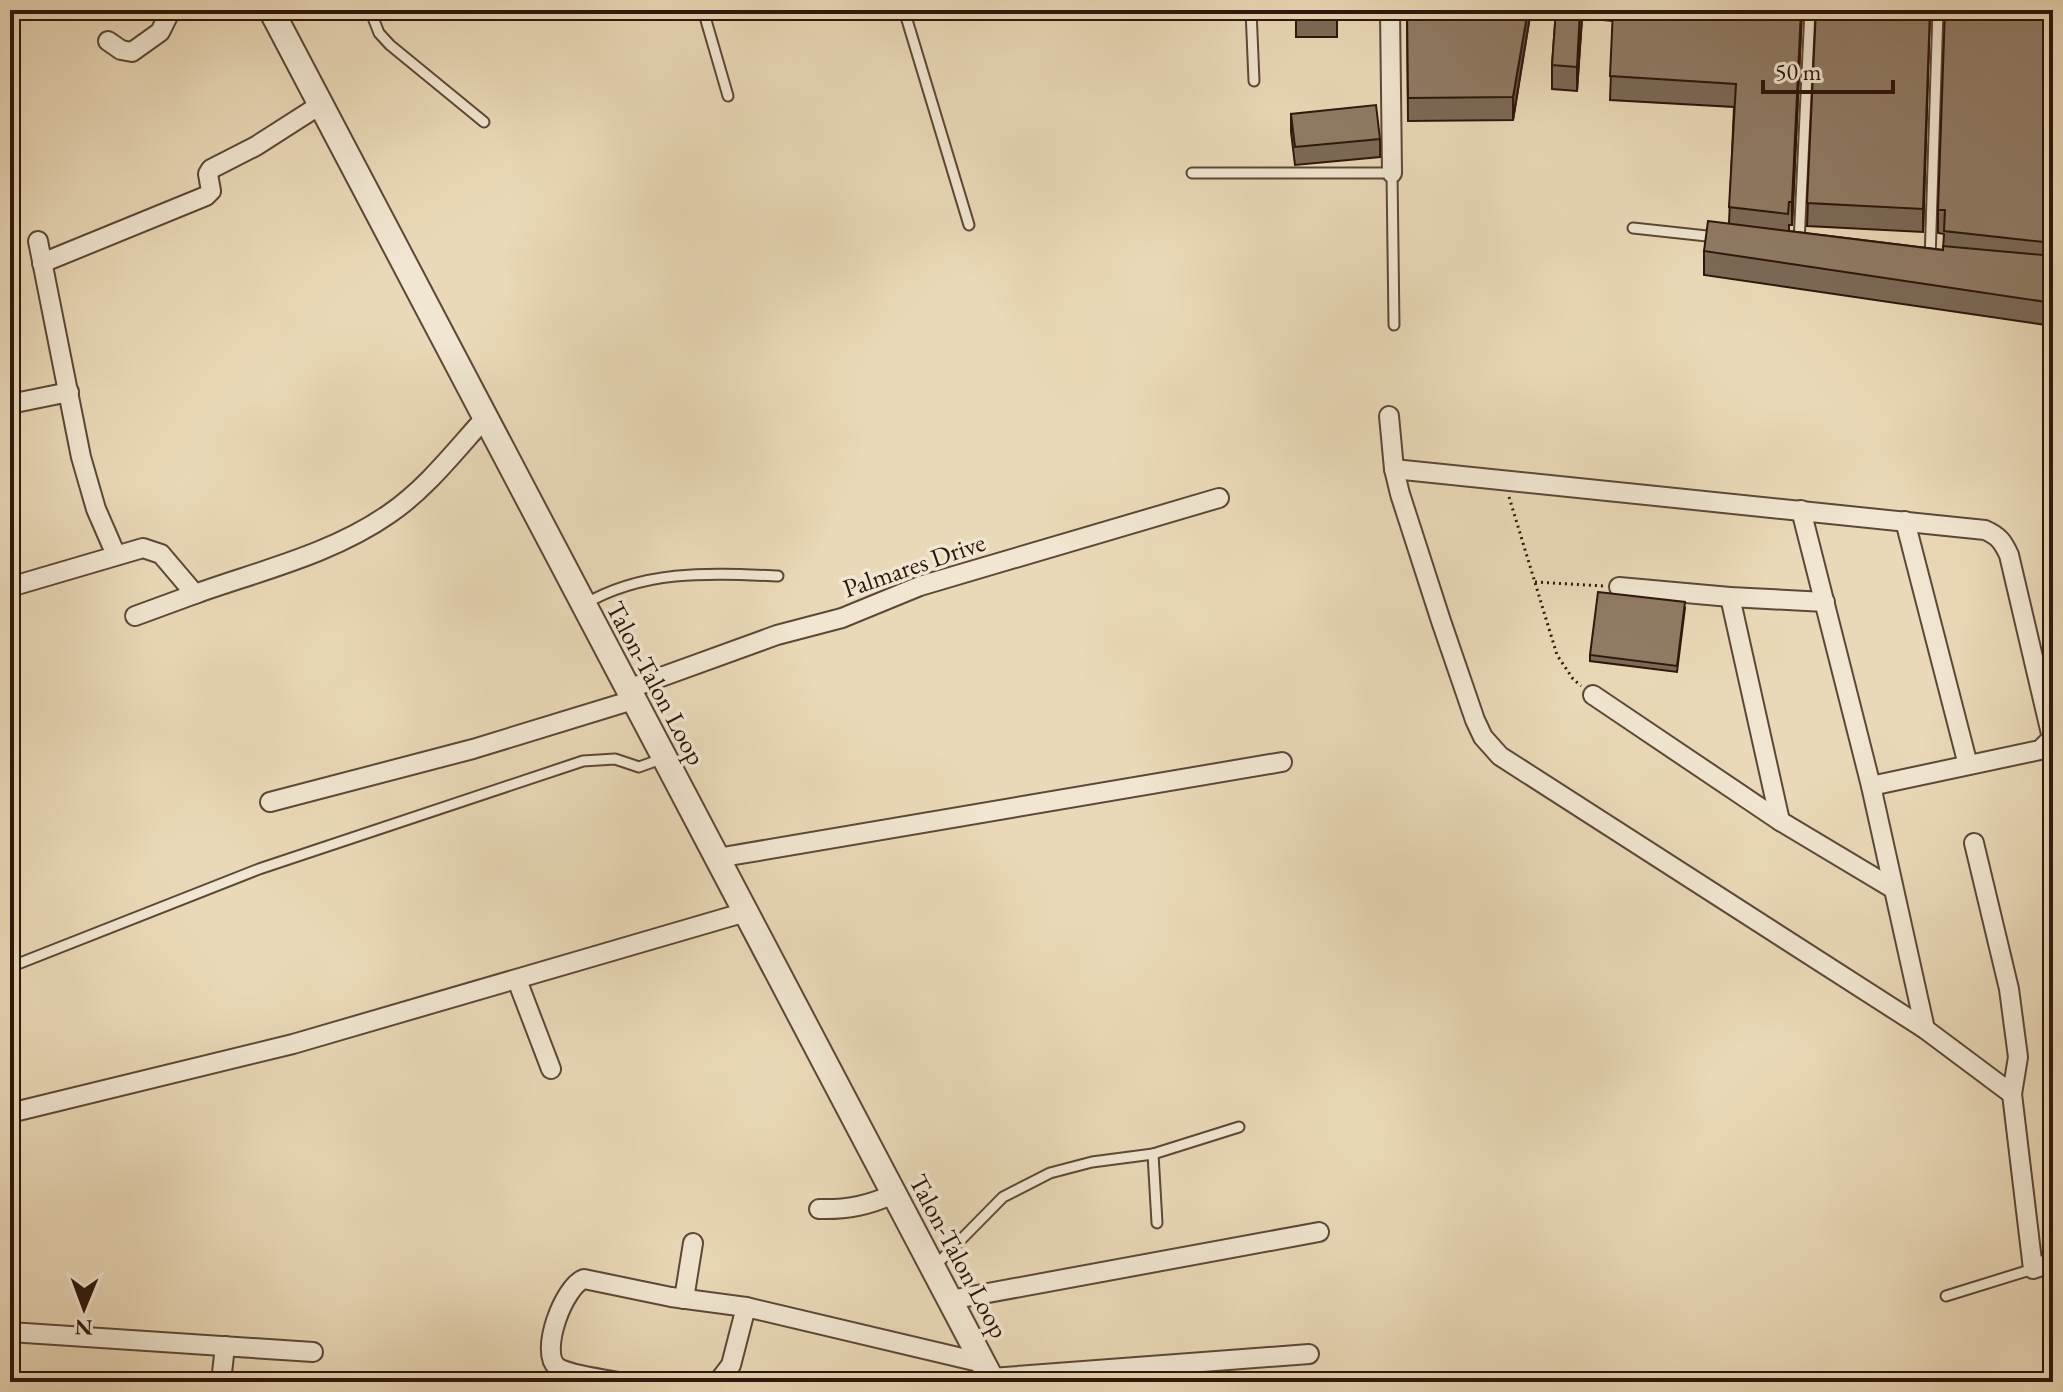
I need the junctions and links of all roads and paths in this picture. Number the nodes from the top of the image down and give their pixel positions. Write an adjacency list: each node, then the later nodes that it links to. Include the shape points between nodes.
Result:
1 (171, 10): 10 (street, via 160,32 132,52)
2 (271, 10): 13 (street, Talon-Talon Loop)
3 (370, 10): 14 (lane, via 390,45)
4 (703, 10): 12 (lane)
5 (904, 10): 17 (lane)
6 (1251, 10): 11 (lane)
7 (1390, 10): 16 (street)
8 (1810, 10): 22 (lane)
9 (1938, 10): 25 (lane)
10 (108, 41)
11 (1254, 81)
12 (728, 96)
13 (320, 105): 27 (street, via 211,169 211,191 206,196); 32 (street, Talon-Talon Loop)
14 (484, 122)
15 (1192, 173): 16 (lane)
16 (1392, 173): 28 (lane)
17 (969, 225)
18 (1633, 228): 19 (lane)
19 (1724, 238)
20 (38, 241): 27 (street)
21 (1784, 245): 22 (lane)
22 (1799, 247): 23 (lane)
23 (1813, 248)
24 (1915, 259): 25 (lane)
25 (1930, 260): 26 (lane)
26 (1945, 262)
27 (42, 263): 29 (street)
28 (1394, 325)
29 (69, 392): 30 (street); 38 (street, via 96,509)
30 (10, 404)
31 (1389, 416): 33 (street)
32 (485, 418): 43 (street, via 419,488 354,536); 46 (street, Talon-Talon Loop)
33 (1394, 469): 34 (street); 62 (street, via 1475,720 1500,756)
34 (1505, 482): 36 (street); 40 (path)
35 (1219, 498): 48 (street, Palmares Drive, via 920,586)
36 (1801, 510): 37 (street); 45 (street)
37 (1905, 521): 52 (street); 52 (street, via 1985,530 2003,542 2009,555 2052,738 2040,750)
38 (116, 555): 41 (street); 43 (street, via 154,550)
39 (778, 576): 46 (lane, via 720,572 652,578)
40 (1535, 582): 42 (path); 49 (path, via 1557,655 1573,679)
41 (10, 587)
42 (1619, 587): 44 (street)
43 (195, 594): 47 (street)
44 (1730, 597): 45 (street); 55 (street)
45 (1825, 602): 53 (street)
46 (582, 605): 48 (street, Talon-Talon Loop)
47 (135, 616)
48 (630, 694): 50 (street, Talon-Talon Loop); 54 (street, Palmares Drive, via 473,749)
49 (1593, 695): 55 (street)
50 (664, 758): 57 (street, Talon-Talon Loop); 60 (lane, via 639,767 615,759 583,761 259,869)
51 (1282, 762): 57 (street)
52 (1968, 765): 53 (street)
53 (1871, 786): 58 (street)
54 (270, 802)
55 (1780, 821): 58 (street)
56 (1974, 843): 64 (street, via 2009,989 2018,1057)
57 (717, 858): 59 (street, Talon-Talon Loop)
58 (1892, 888): 62 (street)
59 (746, 912): 61 (street); 68 (street, Talon-Talon Loop)
60 (10, 967)
61 (517, 980): 63 (street); 65 (street, via 293,1044)
62 (1925, 1029): 64 (street)
63 (551, 1069)
64 (2012, 1094): 75 (street)
65 (10, 1113)
66 (1239, 1127): 67 (lane)
67 (1153, 1154): 70 (lane); 74 (lane, via 1050,1173 1003,1197)
68 (894, 1194): 69 (street, via 867,1206); 74 (street, Talon-Talon Loop)
69 (819, 1209)
70 (1157, 1223)
71 (1319, 1232): 78 (street)
72 (693, 1243): 77 (street)
73 (2053, 1262): 75 (street)
74 (933, 1268): 78 (street, Talon-Talon Loop)
75 (2033, 1269): 76 (lane)
76 (1946, 1296)
77 (684, 1299): 79 (street); 86 (street, via 584,1279 571,1287 553,1334 553,1360 569,1371)
78 (950, 1300): 84 (street, Talon-Talon Loop)
79 (746, 1307): 84 (street); 87 (street, via 731,1365)
80 (10, 1332): 81 (street)
81 (225, 1346): 82 (street); 85 (street)
82 (313, 1352)
83 (1309, 1354): 84 (street)
84 (989, 1374)
85 (221, 1382)
86 (618, 1382)
87 (718, 1382)

